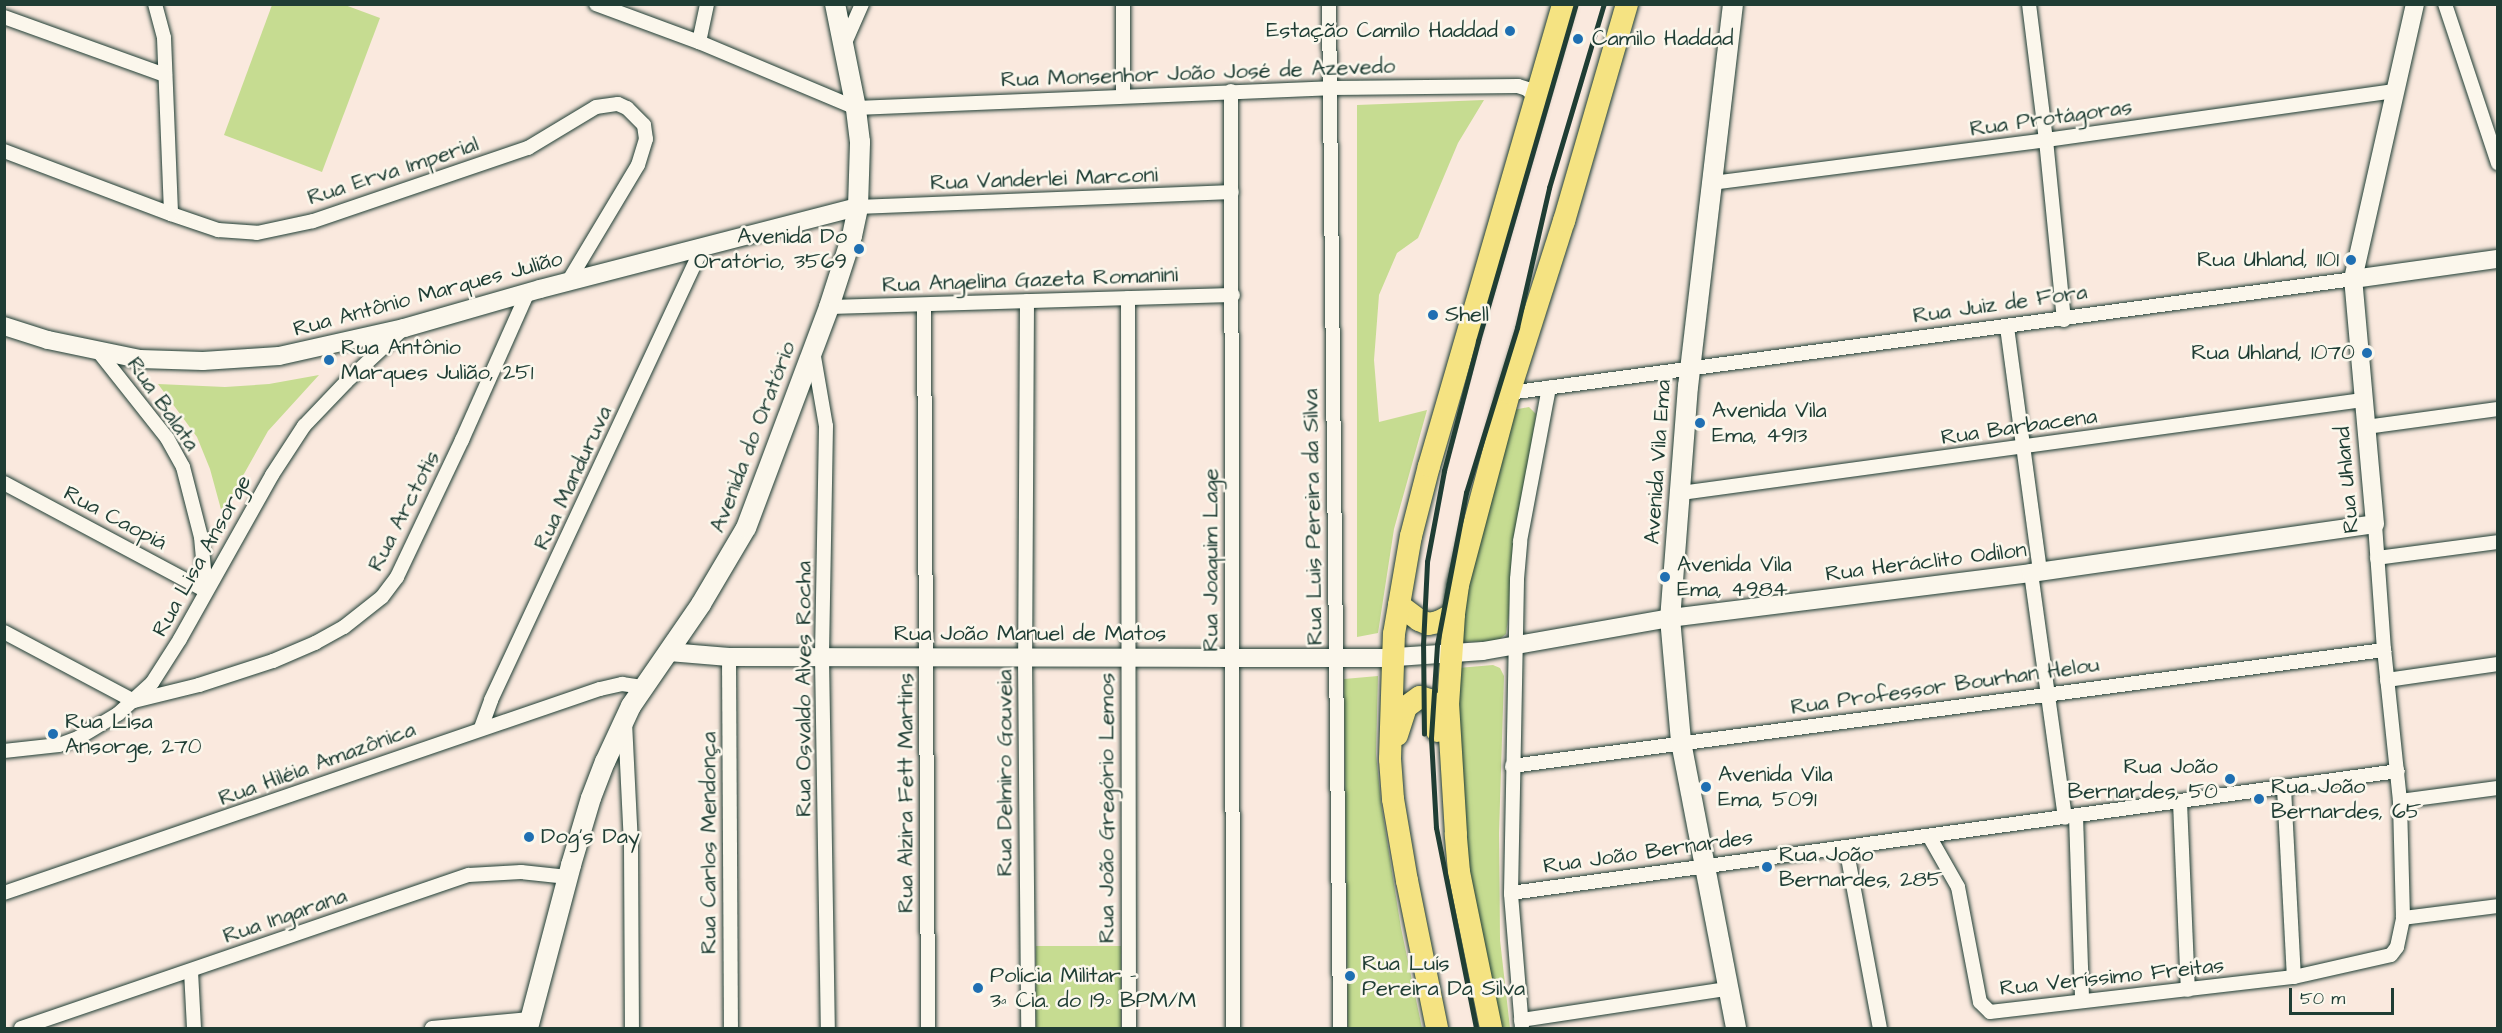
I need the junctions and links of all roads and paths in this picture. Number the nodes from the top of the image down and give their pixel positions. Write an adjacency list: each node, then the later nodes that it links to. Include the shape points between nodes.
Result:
1 (155, 4): 17 (street, via 164,38)
2 (596, 4): 15 (street)
3 (707, 4): 15 (street)
4 (835, 4): 16 (main road, Avenida do Oratório)
5 (862, 4): 16 (street)
6 (1123, 4): 21 (street)
7 (1329, 4): 18 (street, Rua Luis Pereira da Silva)
8 (1563, 4): 22 (main road)
9 (1627, 4): 49 (main road)
10 (1733, 4): 27 (main road, Avenida Vila Ema)
11 (2029, 4): 24 (street)
12 (2415, 4): 20 (street, Rua Uhland)
13 (2445, 4): 26 (street)
14 (4, 17): 17 (street)
15 (699, 42): 23 (street)
16 (844, 45): 23 (main road, Avenida do Oratório)
17 (165, 75): 30 (street)
18 (1330, 88): 19 (street, Rua Monsenhor João José de Azevedo); 22 (street, Rua Monsenhor João José de Azevedo, via 1518,86); 73 (street, Rua Luis Pereira da Silva)
19 (1231, 91): 21 (street, Rua Monsenhor João José de Azevedo); 28 (street, Rua Joaquim Lage)
20 (2395, 91): 24 (street, Rua Protágoras); 33 (street, Rua Uhland)
21 (1123, 95): 23 (street, Rua Monsenhor João José de Azevedo)
22 (1536, 98): 61 (main road, via 1429,466)
23 (856, 108): 29 (main road, Avenida do Oratório)
24 (2046, 140): 27 (street, Rua Protágoras); 41 (street)
25 (4, 151): 30 (street, Rua Erva Imperial)
26 (2498, 163)
27 (1712, 183): 47 (main road, Avenida Vila Ema)
28 (1232, 192): 29 (street, Rua Vanderlei Marconi); 36 (street, Rua Joaquim Lage)
29 (858, 207): 31 (street, Rua Antônio Marques Julião); 40 (main road, Avenida do Oratório)
30 (171, 214): 34 (street, Rua Erva Imperial, via 218,231 276,231 528,148 596,107 618,104 638,116 646,139 638,165)
31 (703, 246): 34 (street, Rua Antônio Marques Julião); 83 (street, Rua Manduruva)
32 (2498, 259): 33 (street, Rua Juiz de Fora)
33 (2353, 279): 41 (street, Rua Juiz de Fora); 50 (street, Rua Uhland)
34 (568, 282): 35 (street, Rua Antônio Marques Julião)
35 (528, 292): 44 (street, Rua Antônio Marques Julião); 81 (street, Rua Arctotis, via 413,546 382,597 344,627 273,661 199,686)
36 (1233, 295): 37 (street, Rua Angelina Gazeta Romanini); 76 (street, Rua Joaquim Lage)
37 (1128, 298): 38 (street, Rua Angelina Gazeta Romanini); 75 (street, Rua João Gregório Lemos)
38 (1027, 301): 39 (street, Rua Angelina Gazeta Romanini); 72 (street, Rua Delmiro Gouveia)
39 (924, 304): 40 (street, Rua Angelina Gazeta Romanini); 71 (street, Rua Alzira Fett Martins)
40 (829, 307): 46 (main road, Avenida do Oratório)
41 (2064, 320): 43 (street, Rua Juiz de Fora)
42 (4, 326): 45 (street, Rua Antônio Marques Julião)
43 (2007, 327): 47 (street, Rua Juiz de Fora); 53 (street)
44 (404, 328): 45 (street, Rua Antônio Marques Julião, via 279,356 161,360); 60 (street, Rua Lisa Ansorge, via 304,426)
45 (98, 351): 60 (street, Rua Balata, via 167,438 183,467 201,537)
46 (813, 351): 67 (main road, Avenida do Oratório, via 746,528); 70 (street, Rua Osvaldo Alves Rocha, via 826,426)
47 (1690, 369): 48 (street, Rua Juiz de Fora); 55 (main road, Avenida Vila Ema)
48 (1549, 388): 49 (street, Rua Juiz de Fora); 65 (street, via 1520,541)
49 (1509, 393): 62 (main road, via 1458,585)
50 (2363, 400): 52 (street, Rua Uhland); 53 (street, Rua Barbacena)
51 (2498, 409): 52 (street)
52 (2366, 427): 56 (street, Rua Uhland)
53 (2024, 448): 55 (street, Rua Barbacena); 59 (street)
54 (4, 483): 60 (street, Rua Caopiá)
55 (1681, 494): 63 (main road, Avenida Vila Ema)
56 (2375, 524): 58 (street, Rua Uhland); 59 (street, Rua Heráclito Odilon)
57 (2498, 542): 58 (street)
58 (2378, 558): 66 (street, Rua Uhland)
59 (2036, 573): 63 (street, Rua Heráclito Odilon); 80 (street)
60 (206, 591): 81 (street, Rua Lisa Ansorge, via 163,668)
61 (1399, 605): 62 (main road, via 1428,624); 74 (main road)
62 (1454, 614): 68 (main road)
63 (1670, 618): 65 (street, Rua Heráclito Odilon); 84 (main road, Avenida Vila Ema)
64 (4, 632): 81 (street)
65 (1515, 647): 68 (street, Rua Heráclito Odilon); 87 (street)
66 (2384, 650): 78 (street, Rua Uhland); 80 (street, Rua Professor Bourhan Helou)
67 (669, 652): 69 (street, Rua João Manuel de Matos); 79 (main road, Avenida do Oratório)
68 (1449, 656): 74 (street, Rua Heráclito Odilon); 97 (main road, via 1450,769)
69 (729, 657): 70 (street, Rua João Manuel de Matos); 115 (street, Rua Carlos Mendonça)
70 (822, 657): 71 (street, Rua João Manuel de Matos); 116 (street, Rua Osvaldo Alves Rocha)
71 (926, 657): 72 (street, Rua João Manuel de Matos); 117 (street, Rua Alzira Fett Martins)
72 (1026, 657): 75 (street, Rua João Manuel de Matos); 118 (street, Rua Delmiro Gouveia)
73 (1336, 657): 74 (street, Rua João Manuel de Matos); 76 (street, Rua João Manuel de Matos); 121 (street, Rua Luis Pereira da Silva)
74 (1392, 657): 86 (main road)
75 (1127, 658): 76 (street, Rua João Manuel de Matos); 119 (street, Rua João Gregório Lemos)
76 (1232, 658): 120 (street, Rua Joaquim Lage)
77 (2498, 664): 78 (street)
78 (2387, 680): 88 (street, Rua Uhland)
79 (644, 687): 82 (main road, Avenida do Oratório); 83 (street, Rua Hiléia Amazônica, via 614,685)
80 (2048, 694): 84 (street, Rua Professor Bourhan Helou); 93 (street)
81 (134, 701): 85 (street, Rua Lisa Ansorge, via 98,728 59,745)
82 (624, 719): 98 (main road, Avenida do Oratório, via 591,798); 114 (street, via 631,845)
83 (481, 728): 99 (street, Rua Hiléia Amazônica)
84 (1682, 742): 87 (street, Rua Professor Bourhan Helou); 96 (main road, Avenida Vila Ema)
85 (4, 751)
86 (1390, 759): 97 (main road, via 1406,707 1420,697 1429,700 1437,712 1438,744); 122 (main road, via 1407,882)
87 (1512, 766): 100 (street)
88 (2398, 771): 89 (street, Rua João Bernardes); 91 (street, Rua Uhland)
89 (2284, 788): 92 (street, Rua João Bernardes); 105 (street)
90 (2498, 788): 91 (street)
91 (2400, 801): 102 (street, Rua Uhland)
92 (2180, 802): 93 (street, Rua João Bernardes); 107 (street)
93 (2071, 817): 94 (street, Rua João Bernardes); 108 (street)
94 (1929, 836): 95 (street, Rua João Bernardes); 108 (street, Rua Veríssimo Freitas, via 1962,900 1982,1007 1996,1012)
95 (1846, 847): 96 (street, Rua João Bernardes); 125 (street)
96 (1705, 865): 100 (street, Rua João Bernardes); 106 (main road, Avenida Vila Ema)
97 (1459, 872): 123 (main road)
98 (568, 877): 104 (street, Rua Ingarana, via 521,872 469,875); 109 (main road, Avenida do Oratório)
99 (4, 893)
100 (1511, 893): 110 (street)
101 (2498, 906): 102 (street)
102 (2403, 918): 103 (street, Rua Uhland, via 2397,947)
103 (2391, 956): 105 (street, Rua Veríssimo Freitas)
104 (191, 971): 111 (street, Rua Ingarana); 112 (street)
105 (2294, 977): 107 (street, Rua Veríssimo Freitas)
106 (1727, 989): 110 (street); 124 (main road, Avenida Vila Ema)
107 (2188, 990): 108 (street, Rua Veríssimo Freitas)
108 (2082, 1001)
109 (529, 1024): 113 (street)
110 (1522, 1024)
111 (21, 1029)
112 (194, 1029)
113 (432, 1029)
114 (632, 1029)
115 (731, 1029)
116 (828, 1029)
117 (928, 1029)
118 (1028, 1029)
119 (1130, 1029)
120 (1233, 1029)
121 (1340, 1029)
122 (1437, 1029)
123 (1491, 1029)
124 (1736, 1029)
125 (1880, 1029)

